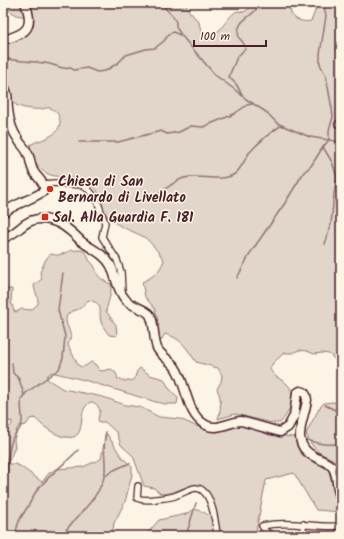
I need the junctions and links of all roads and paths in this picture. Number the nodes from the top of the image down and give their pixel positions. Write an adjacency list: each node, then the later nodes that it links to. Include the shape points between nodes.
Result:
1 (25, 3): 2 (main road, via 29,18 26,29 20,35)
2 (3, 40)
3 (3, 86): 4 (main road, via 7,91 8,110 14,132 28,152 35,173)
4 (44, 184): 5 (main road, via 44,190); 7 (street, via 82,185 94,194 105,224 102,237 119,266)
5 (3, 213)
6 (3, 238): 7 (main road, via 34,220 48,220 61,224 108,261)
7 (122, 296): 9 (main road, via 129,304 150,315 159,351 175,367 193,410 200,422 207,426 215,428 241,421 280,432 288,427 294,416 296,393 304,392 307,400 300,438 309,454 334,468)
8 (138, 486): 12 (street, via 137,498 140,500 170,497 190,489 200,489 210,500)
9 (341, 500)
10 (303, 524): 11 (street); 13 (street, via 262,526 267,533); 14 (street)
11 (341, 526)
12 (217, 536)
13 (275, 536)
14 (302, 536)

